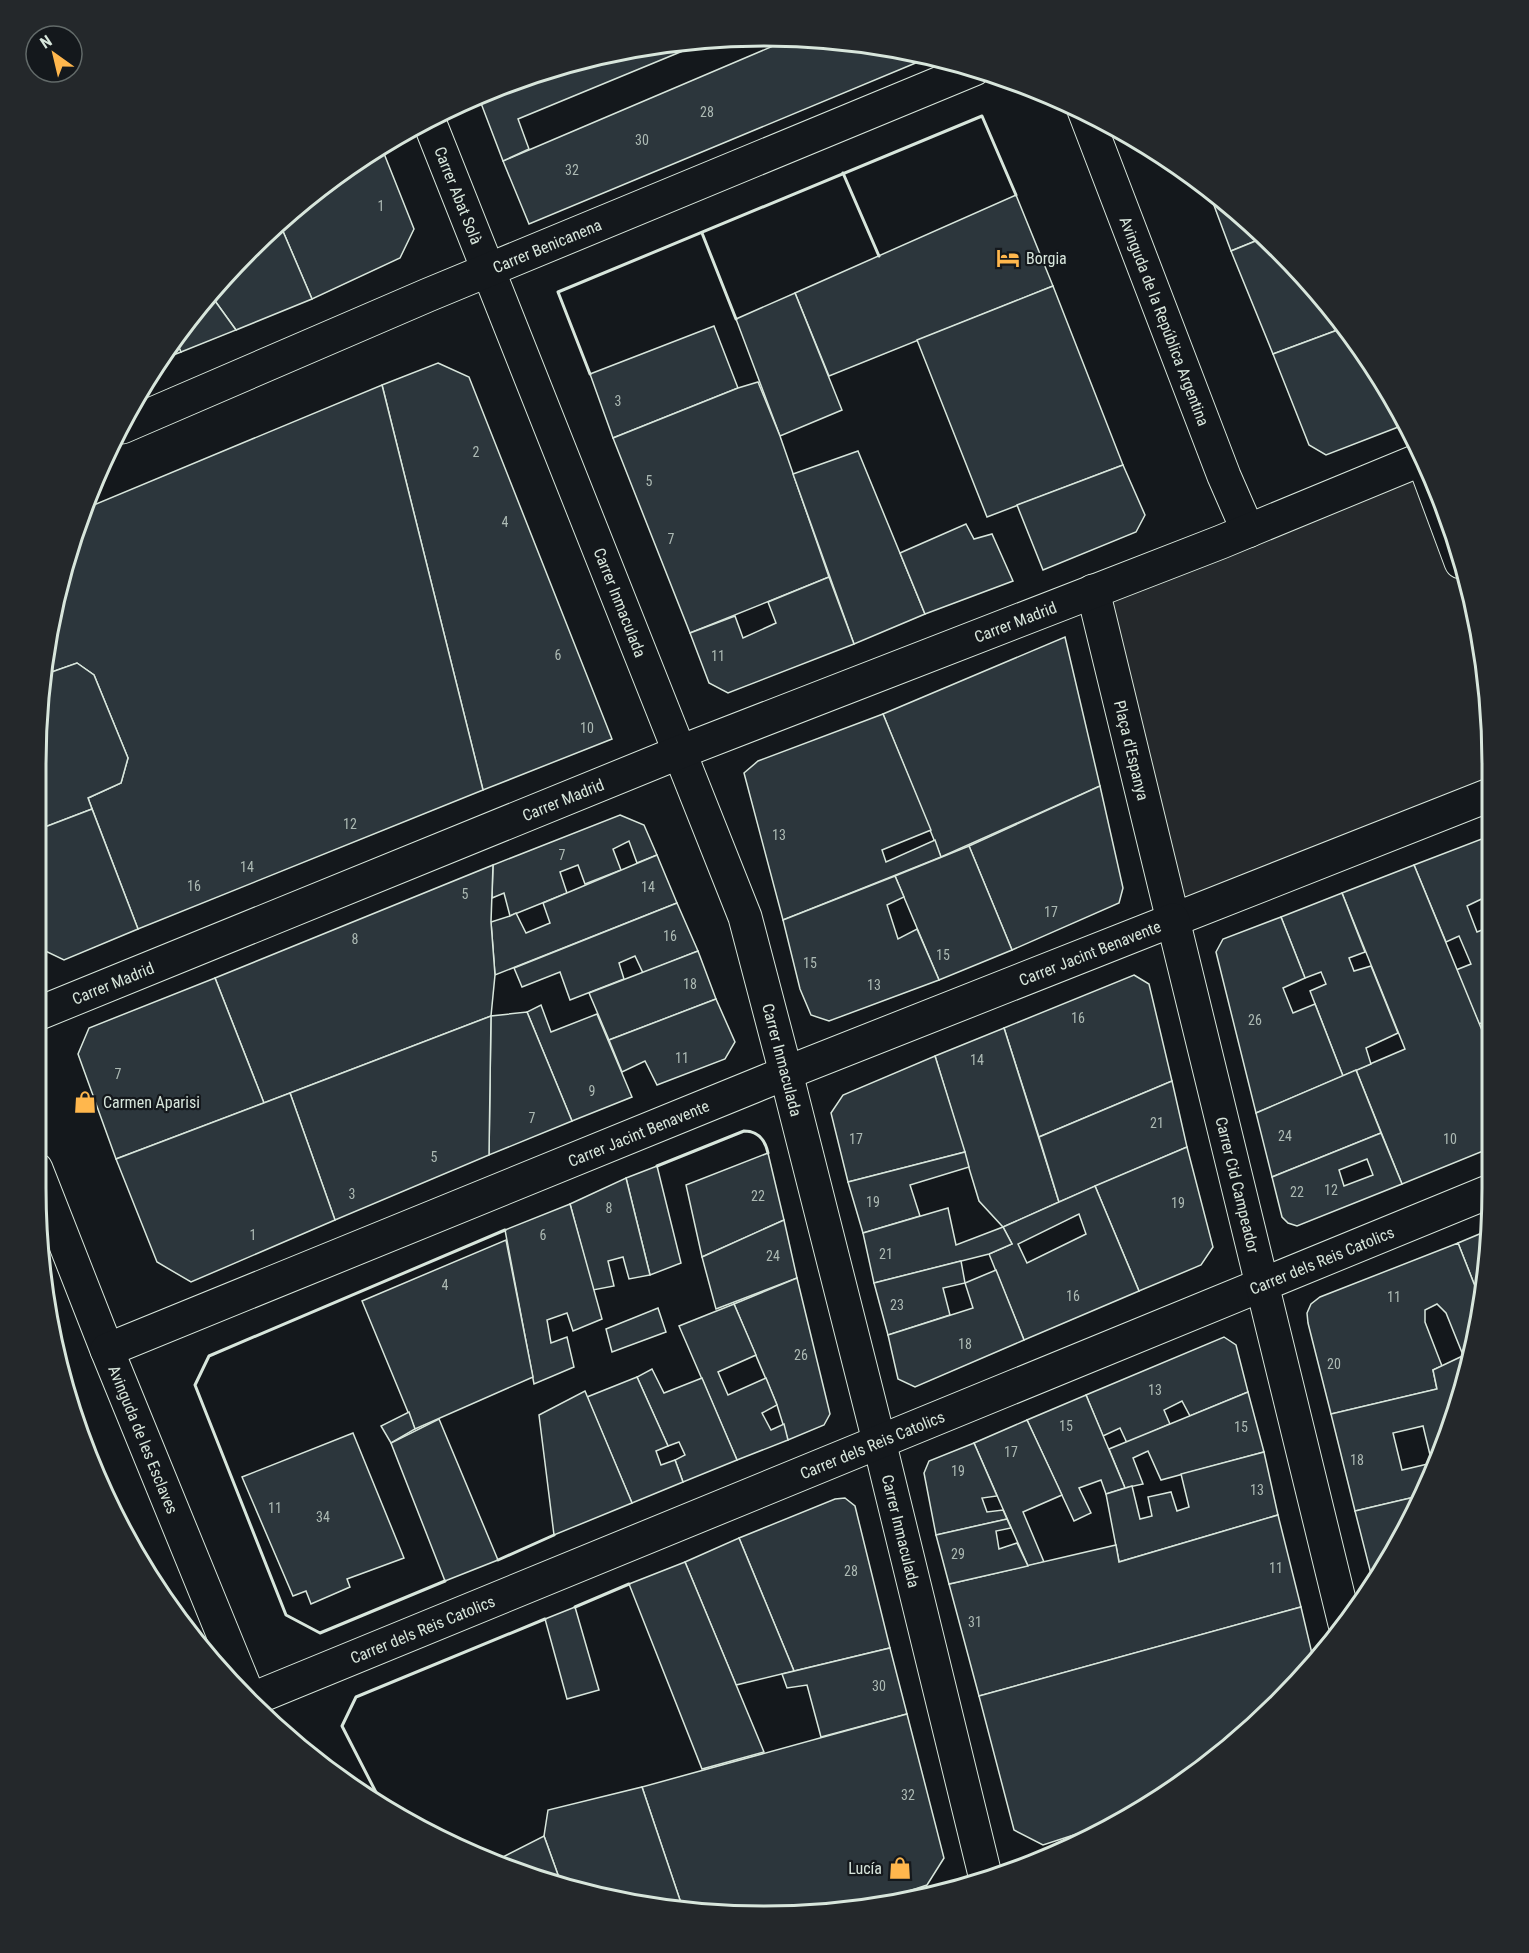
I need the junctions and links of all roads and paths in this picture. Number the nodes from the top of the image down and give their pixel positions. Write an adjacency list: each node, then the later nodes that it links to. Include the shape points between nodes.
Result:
1 (961, 74): 4 (street, Carrer Benicanena)
2 (1090, 125): 7 (street, Avinguda de la República Argentina)
3 (432, 129): 4 (street, Carrer Abat Solà)
4 (488, 270): 5 (street, Carrer Benicanena); 9 (street, Carrer Inmaculada)
5 (134, 422)
6 (1415, 462): 7 (street)
7 (1248, 531): 8 (street)
8 (1093, 591): 9 (street, Carrer Madrid); 11 (street, Plaça d'Espanya)
9 (680, 752): 12 (street, Carrer Madrid); 13 (street, Carrer Inmaculada, via 745,917)
10 (1482, 798): 11 (street)
11 (1173, 920): 13 (street, Carrer Jacint Benavente); 16 (street, Carrer Cid Campeador)
12 (46, 1010)
13 (786, 1073): 17 (street, Carrer Jacint Benavente); 18 (street, Carrer Inmaculada)
14 (46, 1195): 17 (street, Avinguda de les Esclaves)
15 (1482, 1195): 16 (street, Carrer dels Reis Catolics)
16 (1261, 1285): 18 (street, Carrer dels Reis Catolics); 19 (street, Carrer Cid Campeador)
17 (107, 1350): 20 (street, Avinguda de les Esclaves)
18 (879, 1441): 21 (street, Carrer dels Reis Catolics); 22 (street, Carrer Inmaculada)
19 (1342, 1614)
20 (240, 1678)
21 (259, 1698)
22 (984, 1871)

